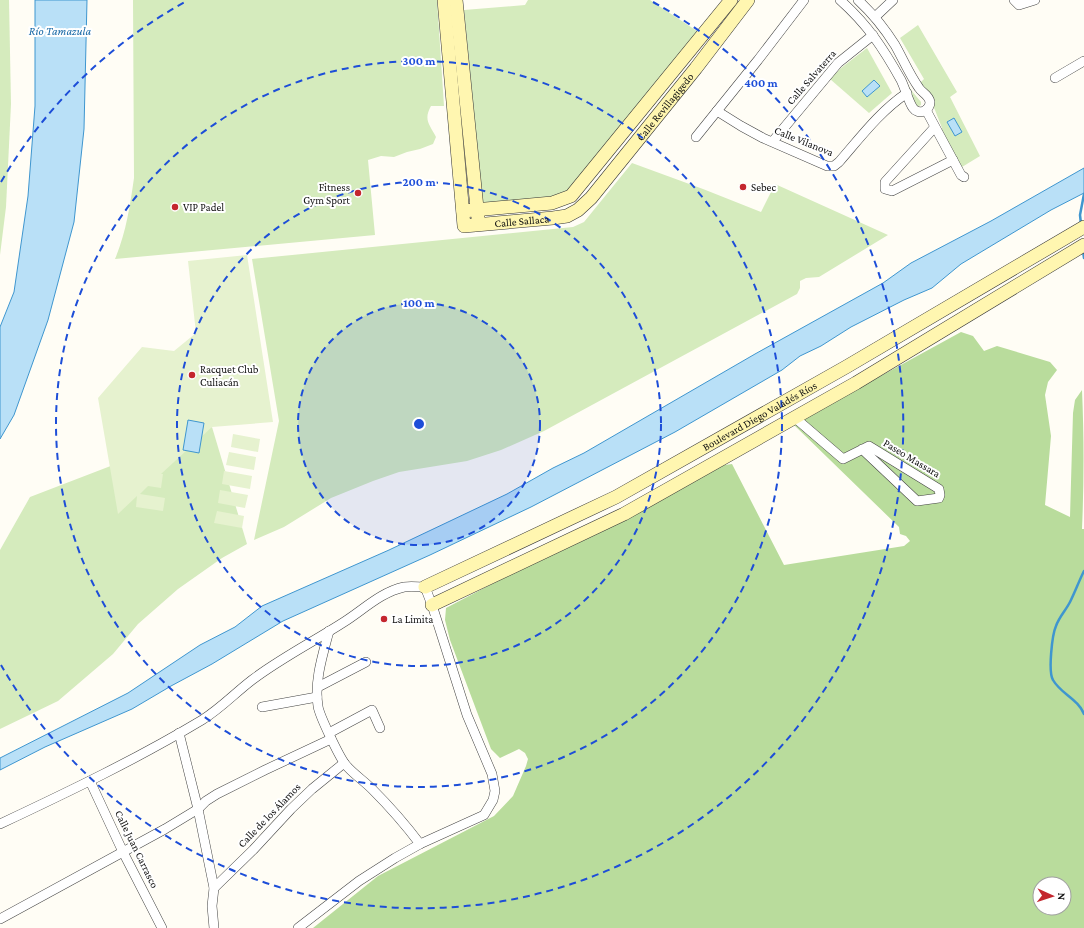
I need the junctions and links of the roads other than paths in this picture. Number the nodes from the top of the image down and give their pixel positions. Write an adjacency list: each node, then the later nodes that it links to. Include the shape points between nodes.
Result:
1 (444, 0): 28 (street)
2 (456, 0): 26 (street)
3 (731, 0): 25 (street, Calle Revillagigedo)
4 (748, 0): 27 (street, Calle Revillagigedo, via 591,198)
5 (804, 0): 18 (street)
6 (840, 0): 12 (street)
7 (858, 0): 11 (street)
8 (893, 0): 11 (street)
9 (1035, 0): 10 (street, via 1019,5)
10 (1014, 1)
11 (875, 17): 13 (street)
12 (873, 35): 14 (street); 22 (street, Calle Salvaterra, via 838,63)
13 (894, 44): 14 (street); 19 (street, via 919,89 930,100)
14 (884, 51): 17 (street)
15 (1084, 61): 16 (street)
16 (1055, 78)
17 (907, 93): 19 (street, via 912,108 921,112); 22 (street, Calle Vilanova, via 874,121 834,166 827,166)
18 (717, 110): 21 (street); 22 (street, Calle Vilanova, via 741,126)
19 (926, 110): 20 (street)
20 (934, 128): 23 (street); 23 (street, via 885,182 885,189 892,191)
21 (696, 137)
22 (773, 141)
23 (953, 160): 24 (street)
24 (964, 177)
25 (572, 196): 26 (street, Calle Sallaca, via 552,203); 27 (street)
26 (478, 210): 28 (street, Calle Sallaca); 29 (street)
27 (578, 210): 29 (street, Calle Sallaca, via 567,216)
28 (462, 211): 29 (street, Calle Sallaca, via 464,226)
29 (479, 225)
30 (1084, 227): 34 (street, Boulevard Diego Valadés Ríos, via 846,367 616,497)
31 (1084, 245): 32 (street, Boulevard Diego Valadés Ríos, via 856,383)
32 (794, 417): 33 (street, via 843,458); 35 (street, Boulevard Diego Valadés Ríos, via 624,514)
33 (862, 449): 33 (street, Paseo Massara, via 869,446 939,489 939,498 917,501)
34 (425, 587): 35 (street); 36 (street, via 397,589 375,600)
35 (432, 605): 48 (street, via 467,715 492,774 495,791 493,800 484,814)
36 (329, 631): 38 (street); 42 (street, via 251,680 204,719)
37 (366, 662): 38 (street)
38 (318, 687): 39 (street)
39 (317, 697): 40 (street); 43 (street, via 318,707)
40 (262, 707)
41 (380, 728): 43 (street, via 372,710)
42 (179, 733): 45 (street); 46 (street)
43 (330, 736): 44 (street); 46 (street, via 224,791 206,801)
44 (344, 763): 48 (street, via 386,803); 50 (street, Calle de los Álamos, via 306,794)
45 (90, 781): 47 (street); 49 (street, Calle Juan Carrasco)
46 (198, 809): 49 (street); 50 (street)
47 (0, 824)
48 (420, 844): 54 (street, via 359,881)
49 (123, 852): 51 (street); 52 (street, Calle Juan Carrasco)
50 (214, 888): 53 (street)
51 (0, 919)
52 (162, 928)
53 (214, 928)
54 (298, 928)

